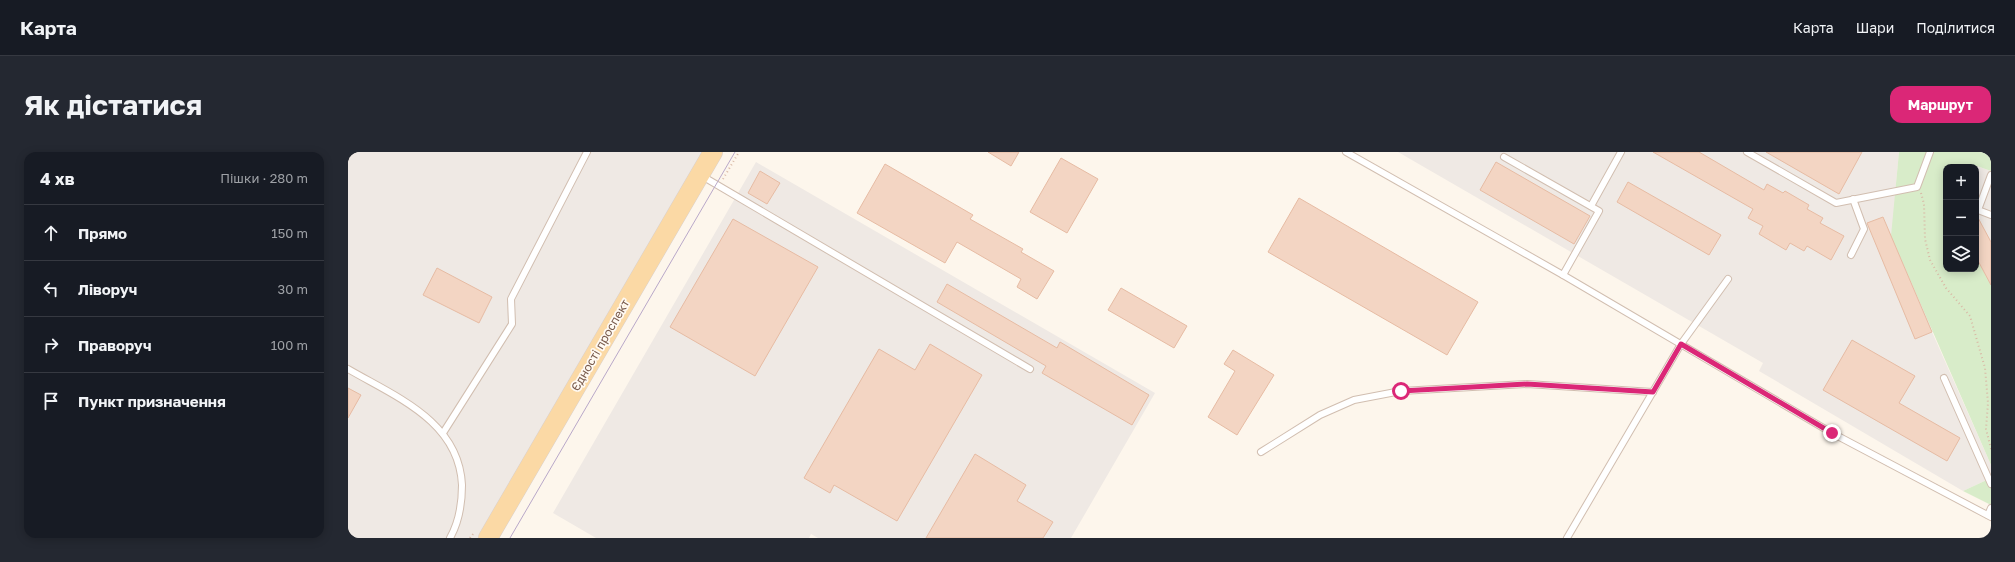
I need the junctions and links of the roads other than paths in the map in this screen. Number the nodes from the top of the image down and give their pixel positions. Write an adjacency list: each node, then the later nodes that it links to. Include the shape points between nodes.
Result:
1 (587, 152): 21 (lane, via 511,299 512,324)
2 (713, 152): 8 (main road, Єдності проспект)
3 (1346, 152): 14 (lane)
4 (1621, 152): 11 (lane)
5 (1747, 152): 10 (lane, via 1836,203)
6 (1930, 152): 10 (lane, via 1917,187)
7 (1504, 157): 11 (lane)
8 (699, 175): 18 (lane); 27 (main road, Єдності проспект)
9 (1991, 175): 12 (lane, via 1978,210)
10 (1853, 199): 13 (lane, via 1864,229)
11 (1590, 206): 14 (lane, via 1599,211)
12 (1991, 215)
13 (1851, 255)
14 (1563, 276): 16 (lane)
15 (1728, 279): 16 (lane)
16 (1681, 344): 20 (lane); 25 (lane, via 1832,433)
17 (348, 369): 21 (lane, via 414,407)
18 (1030, 369)
19 (1944, 378): 23 (lane)
20 (1653, 392): 22 (lane, via 1527,384 1401,391 1354,400 1320,415); 28 (lane)
21 (443, 433): 26 (lane, via 455,451 461,476 462,502)
22 (1261, 452)
23 (1991, 484)
24 (1991, 508): 25 (lane)
25 (1989, 516)
26 (450, 538)
27 (488, 538)
28 (1567, 538)

